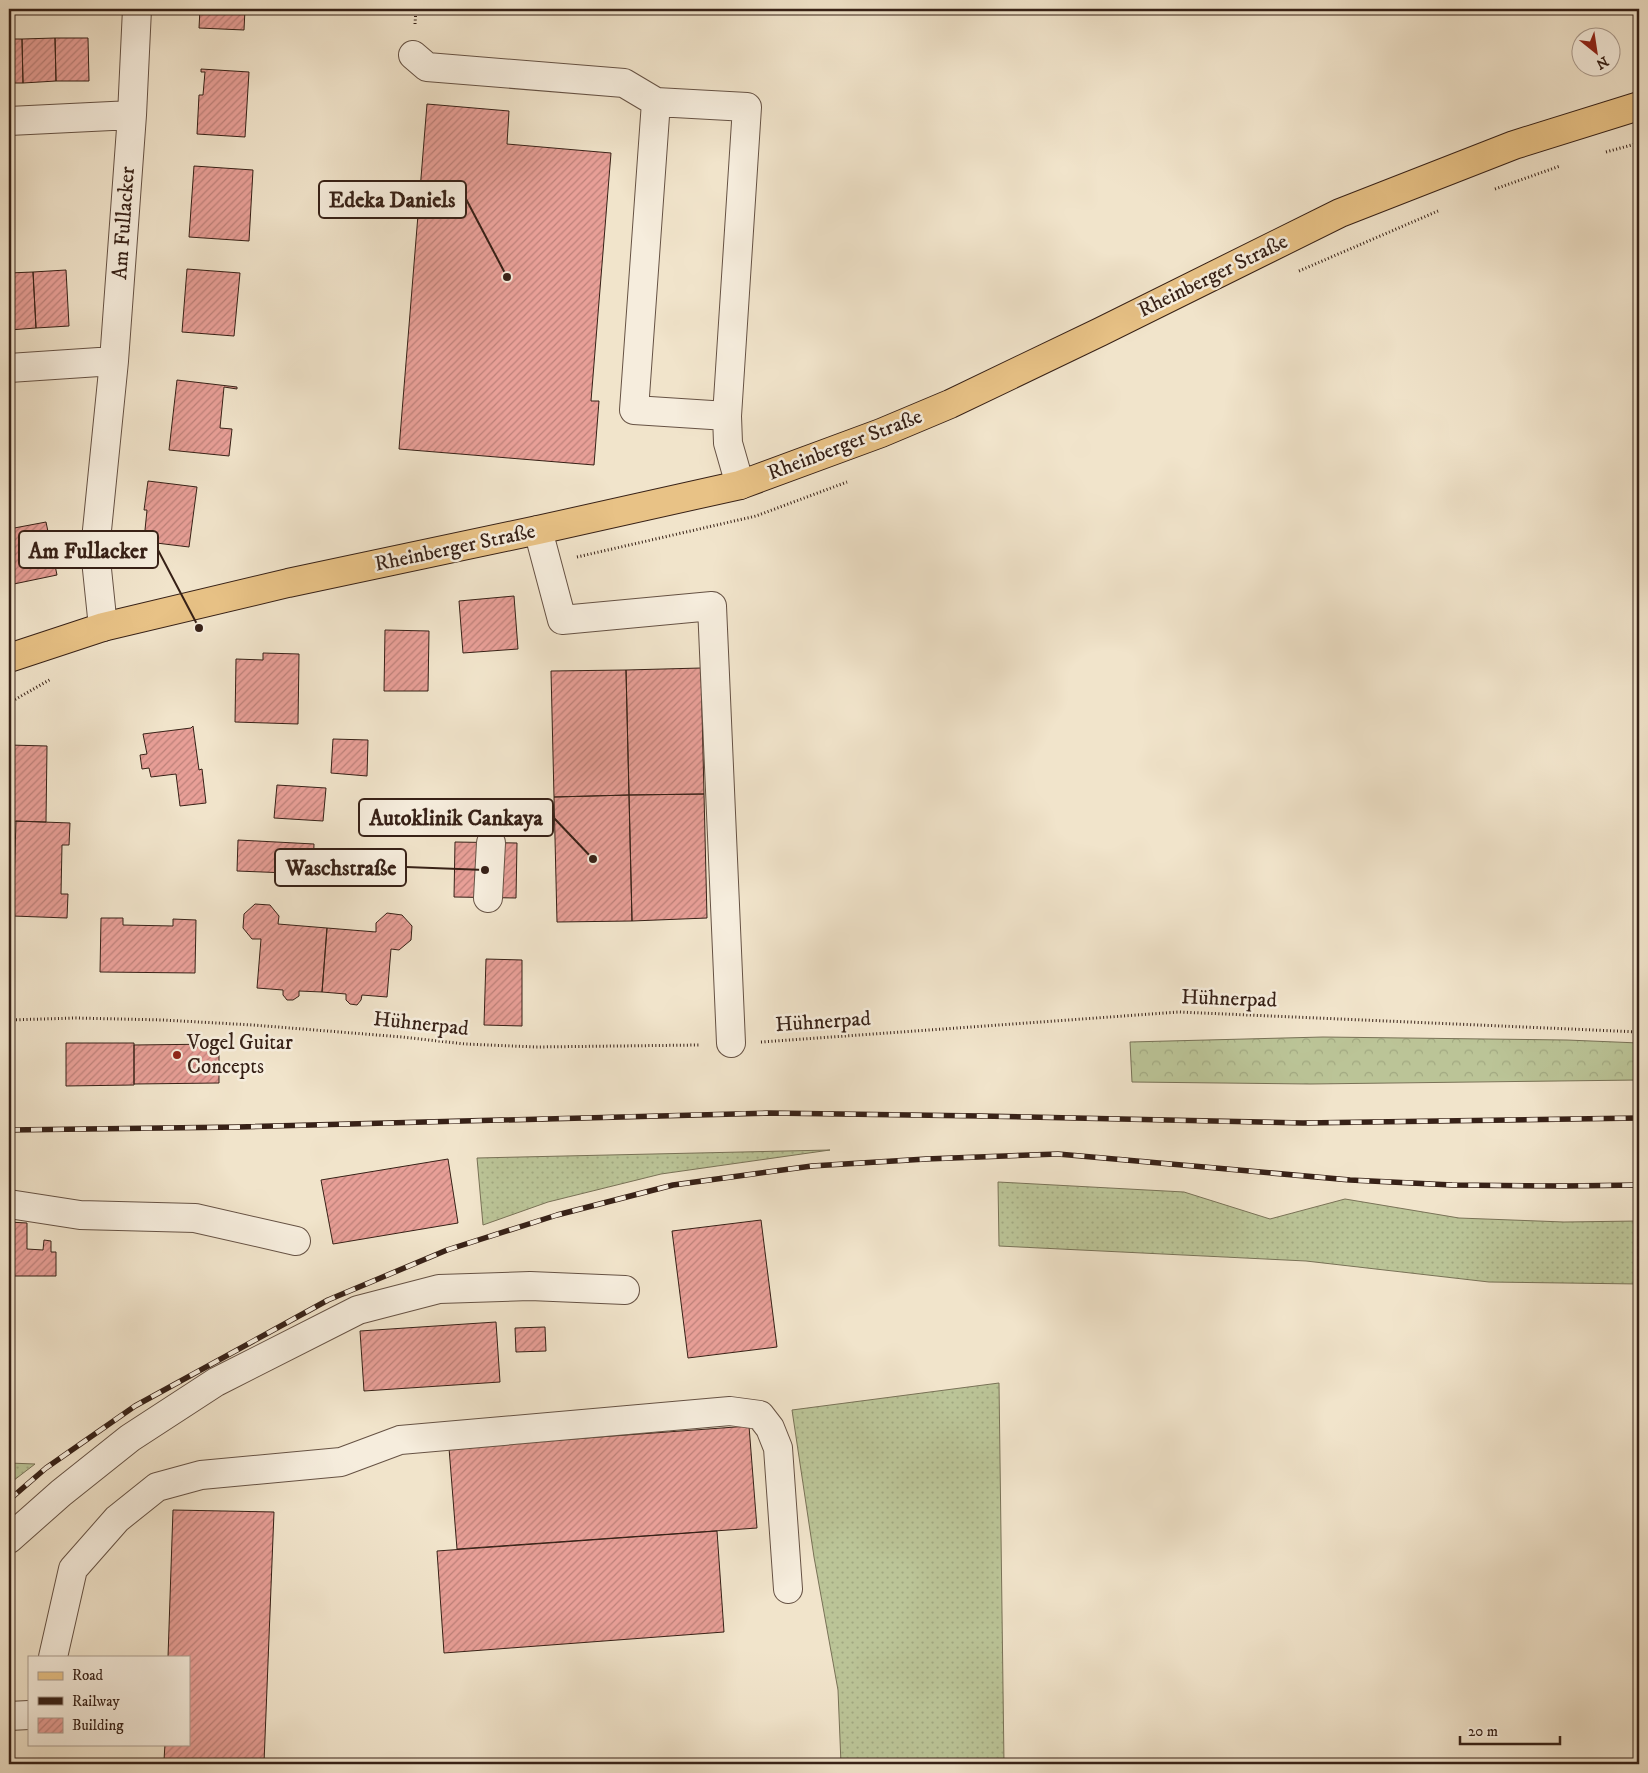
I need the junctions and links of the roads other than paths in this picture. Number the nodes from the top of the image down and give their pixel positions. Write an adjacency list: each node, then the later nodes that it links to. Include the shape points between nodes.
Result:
1 (137, 9): 5 (street, Am Fullacker)
2 (413, 55): 3 (street, via 427,67 624,83)
3 (656, 102): 9 (street, via 747,108); 9 (street, via 634,410)
4 (1639, 106): 10 (main road, Rheinberger Straße, via 1514,145 1340,213 950,404)
5 (132, 115): 6 (street); 7 (street, Am Fullacker)
6 (9, 121)
7 (114, 361): 8 (street); 12 (street, Am Fullacker, via 95,550)
8 (9, 368)
9 (727, 416): 10 (street, via 728,443)
10 (740, 485): 11 (main road, Rheinberger Straße)
11 (538, 530): 12 (main road, Rheinberger Straße, via 288,583); 16 (street, via 562,620 712,606)
12 (103, 627): 13 (main road, Rheinberger Straße)
13 (9, 658)
14 (491, 843): 15 (street)
15 (488, 898)
16 (731, 1043)
17 (9, 1204): 18 (street, via 80,1215 195,1218)
18 (296, 1241)
19 (625, 1290): 20 (street, via 530,1286 439,1289 358,1310 216,1382 130,1438)
20 (9, 1539)
21 (788, 1589): 22 (street, via 778,1448 770,1428 760,1415 730,1411 400,1440 341,1462 201,1475 157,1487 117,1518 73,1569)
22 (53, 1656)
23 (28, 1715): 24 (street)
24 (9, 1716)

